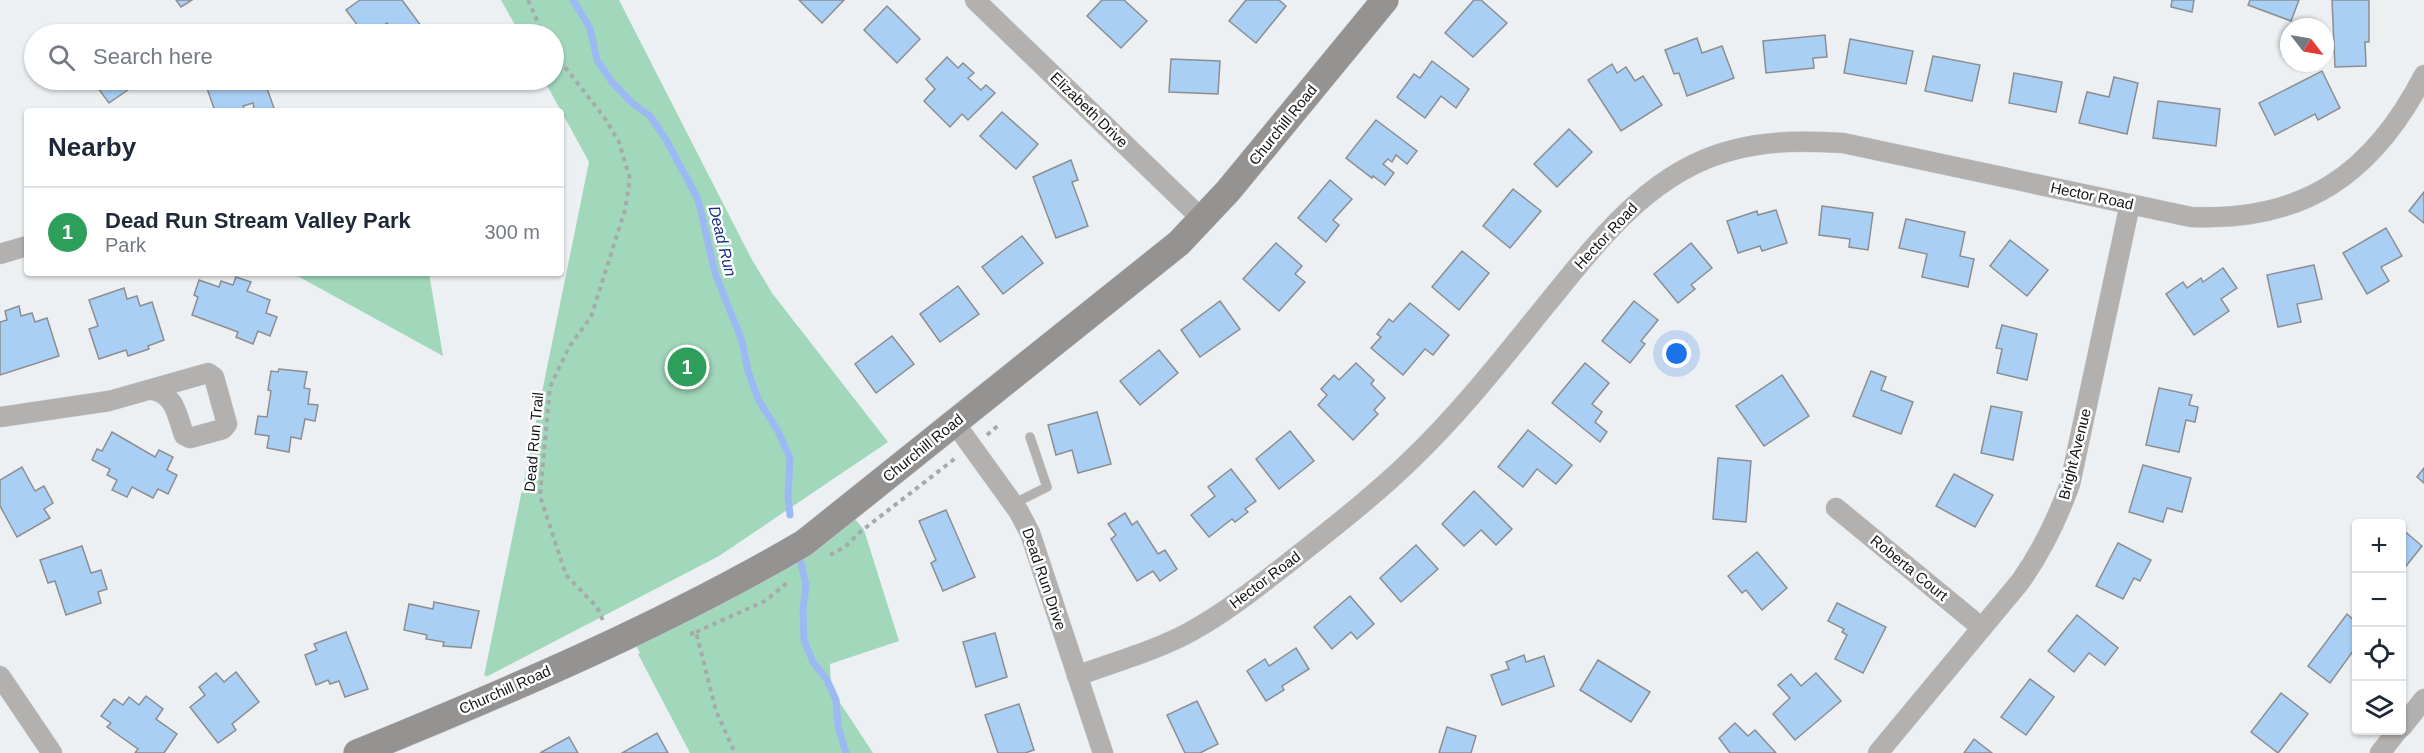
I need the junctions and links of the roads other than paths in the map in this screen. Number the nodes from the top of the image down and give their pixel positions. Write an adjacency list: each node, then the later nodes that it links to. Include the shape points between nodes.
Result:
1 (975, 0): 5 (street, Elizabeth Drive)
2 (1385, 0): 5 (street, Churchill Road)
3 (2424, 75): 4 (street, Hector Road, via 2400,116 2375,147 2343,177 2292,205 2224,218 2191,217)
4 (2130, 204): 14 (street, Bright Avenue, via 2070,484 2040,554); 16 (street, Hector Road, via 1843,143 1766,143 1731,150 1694,165 1628,209 1462,408 1365,502 1227,609 1189,632)
5 (1203, 220): 10 (street, Churchill Road)
6 (24, 247): 7 (street)
7 (0, 254)
8 (152, 390): 9 (street, via 80,407)
9 (0, 417)
10 (954, 422): 12 (street, Dead Run Drive); 21 (street, Churchill Road, via 804,543 759,569 606,645)
11 (1030, 437): 12 (lane, via 1047,487)
12 (1013, 504): 16 (street, Dead Run Drive, via 1030,533)
13 (1836, 508): 14 (street, Roberta Court)
14 (1982, 628): 23 (street, Bright Avenue)
15 (0, 676): 20 (street)
16 (1077, 676): 22 (street, Dead Run Drive)
17 (2424, 699): 18 (street)
18 (2406, 722)
19 (2394, 735): 24 (street)
20 (52, 753)
21 (357, 753)
22 (1103, 753)
23 (1878, 753)
24 (2380, 753)

